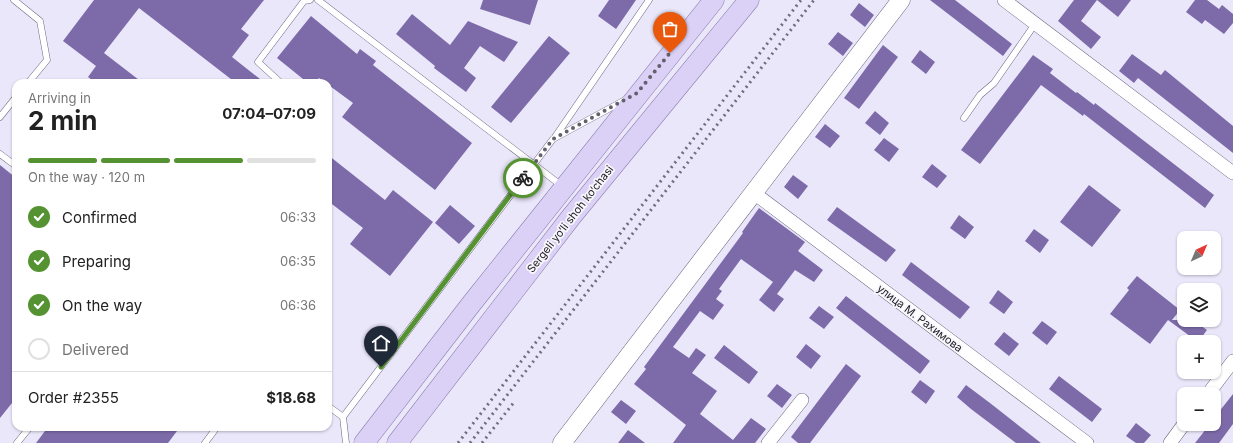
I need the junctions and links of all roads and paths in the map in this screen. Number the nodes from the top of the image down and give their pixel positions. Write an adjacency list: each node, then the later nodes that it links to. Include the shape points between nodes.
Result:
1 (14, 0): 10 (lane, via 40,21 47,60)
2 (310, 0): 11 (lane, via 304,1 258,62)
3 (318, 0): 19 (lane)
4 (649, 0): 16 (lane)
5 (714, 0): 12 (main road)
6 (749, 0): 36 (main road, Sergeli yo‘li shoh ko‘chasi, via 571,217)
7 (901, 0): 22 (street)
8 (1004, 0): 9 (street)
9 (1035, 24): 15 (lane, via 994,83 980,95); 20 (street)
10 (31, 79)
11 (277, 79)
12 (637, 93): 16 (lane); 21 (main road)
13 (12, 102): 14 (lane)
14 (0, 117)
15 (964, 118)
16 (553, 139): 19 (lane)
17 (0, 154): 18 (lane)
18 (12, 163)
19 (533, 165): 21 (lane); 27 (lane)
20 (1233, 173)
21 (564, 186): 35 (main road)
22 (754, 192): 31 (street); 38 (street, улица М. Рахимова)
23 (1233, 361): 24 (street)
24 (1213, 387)
25 (802, 400): 37 (street)
26 (332, 409): 27 (lane)
27 (342, 417): 34 (lane)
28 (27, 431): 32 (lane)
29 (214, 431): 33 (lane)
30 (1179, 431): 39 (street)
31 (569, 441)
32 (17, 443)
33 (205, 443)
34 (346, 443)
35 (364, 443)
36 (397, 443)
37 (768, 443)
38 (1086, 443)
39 (1170, 443)

